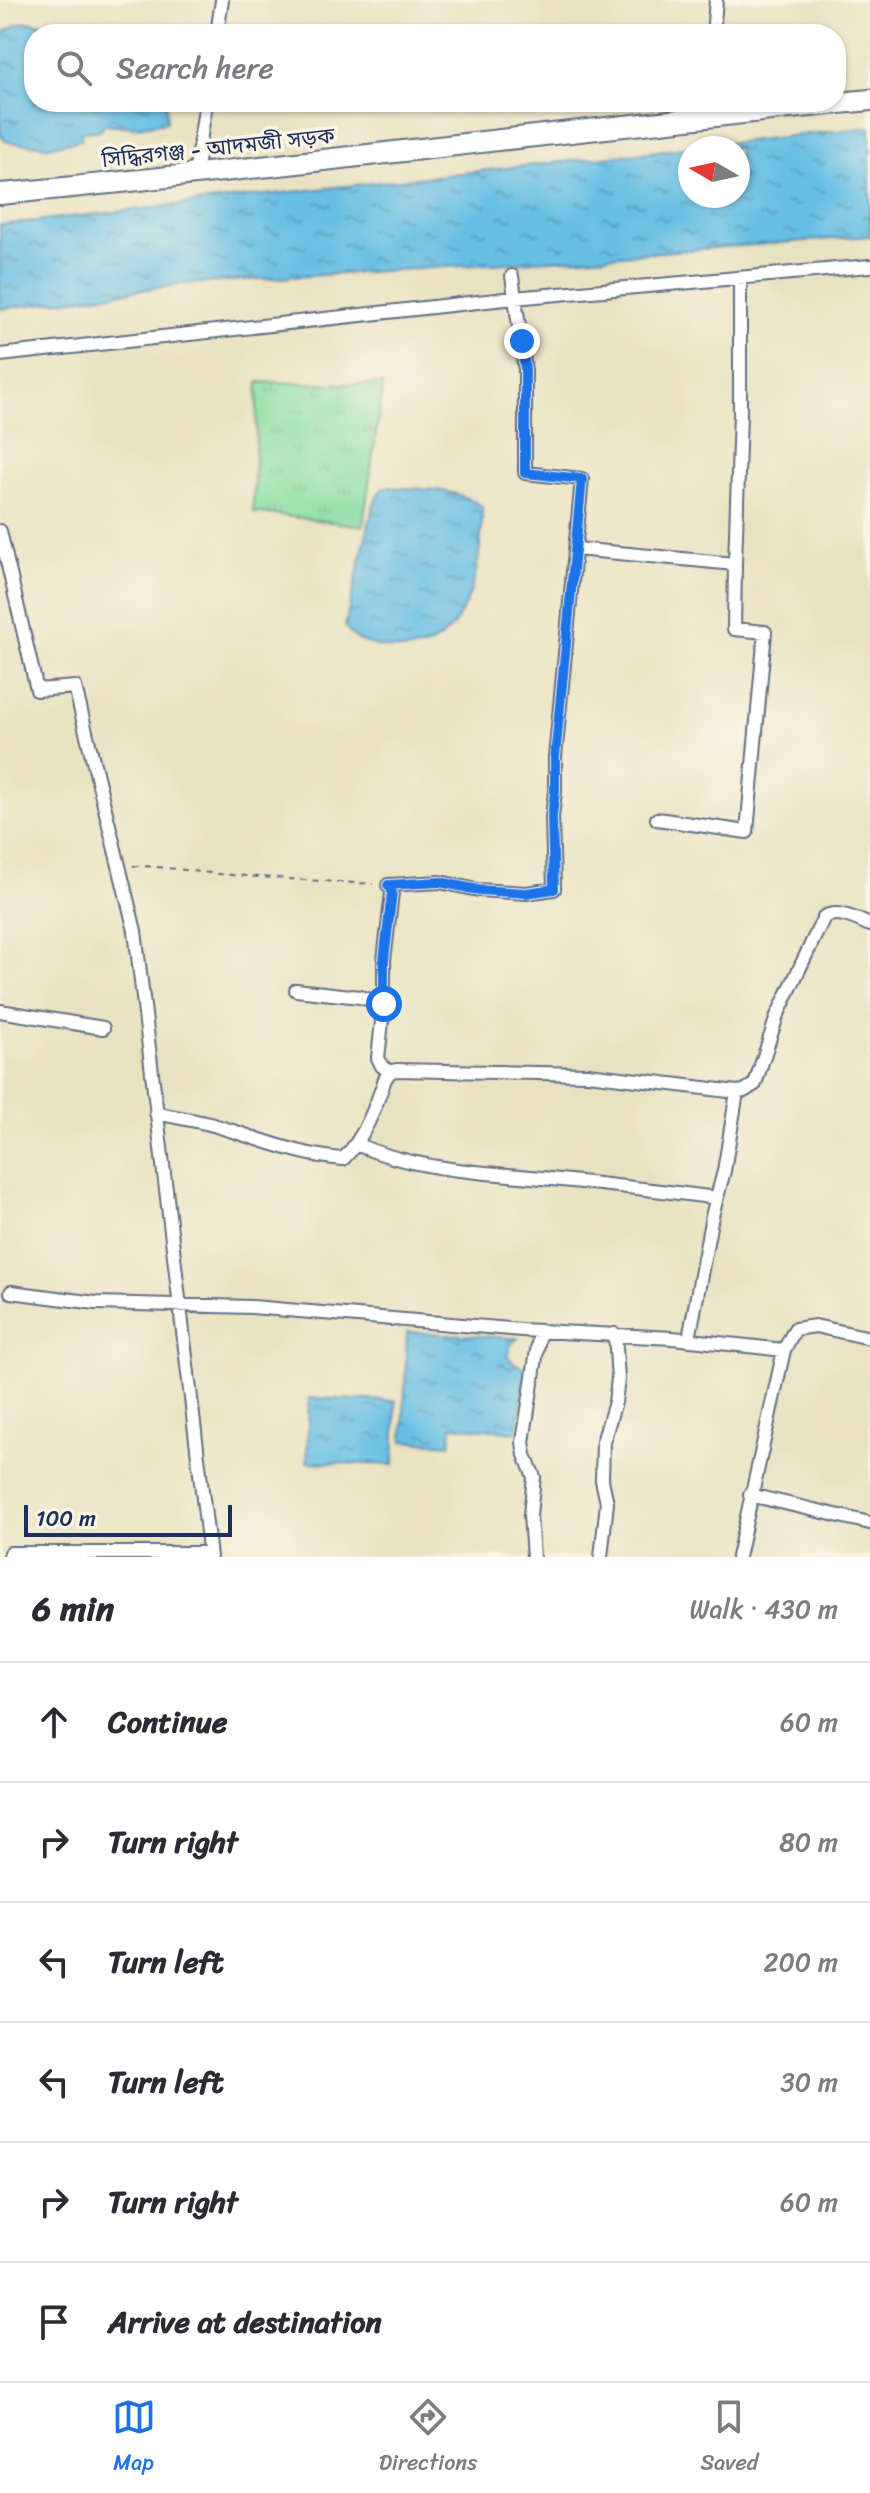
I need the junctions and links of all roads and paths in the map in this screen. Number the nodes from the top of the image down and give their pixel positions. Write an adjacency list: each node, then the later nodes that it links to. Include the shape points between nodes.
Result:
1 (222, 0): 3 (street)
2 (716, 0): 4 (street)
3 (218, 24)
4 (714, 24)
5 (870, 100): 6 (main road, সিদ্ধিরগঞ্জ - আদমজী সড়ক)
6 (846, 101)
7 (204, 112): 9 (street)
8 (683, 112): 9 (main road, সিদ্ধিরগঞ্জ - আদমজী সড়ক)
9 (195, 175): 10 (main road, সিদ্ধিরগঞ্জ - আদমজী সড়ক)
10 (0, 194)
11 (870, 266): 13 (street)
12 (512, 276): 14 (street)
13 (740, 279): 14 (street); 18 (street)
14 (514, 298): 15 (street); 17 (street, via 525,370 525,473 582,479)
15 (0, 355)
16 (0, 531): 20 (street, via 37,690 75,687)
17 (576, 549): 18 (street); 21 (street, via 555,757 554,889 526,893 440,882)
18 (735, 564): 19 (street, via 734,629 765,632 747,832)
19 (657, 819)
20 (118, 867): 21 (path); 29 (street, via 135,931)
21 (389, 885): 24 (street)
22 (870, 925): 28 (street, via 841,914 824,917 777,1016 755,1084)
23 (296, 990): 24 (street)
24 (384, 1004): 27 (street, via 378,1058)
25 (0, 1011): 26 (street)
26 (103, 1028)
27 (390, 1072): 28 (street, via 588,1074); 30 (street)
28 (737, 1092): 31 (street)
29 (156, 1113): 30 (street, via 331,1158 343,1159); 33 (street)
30 (356, 1144): 31 (street, via 433,1166)
31 (717, 1198): 37 (street)
32 (11, 1292): 33 (street)
33 (179, 1306): 34 (street, via 312,1311); 42 (street)
34 (540, 1331): 35 (street); 43 (street, via 523,1442 534,1477)
35 (615, 1334): 37 (street); 44 (street, via 618,1379 603,1442 607,1503)
36 (870, 1338): 38 (street, via 805,1326 795,1329)
37 (689, 1339): 38 (street)
38 (784, 1350): 39 (street)
39 (750, 1495): 40 (street); 45 (street)
40 (870, 1523)
41 (7, 1554): 42 (street)
42 (209, 1555)
43 (533, 1557)
44 (601, 1557)
45 (738, 1557)

